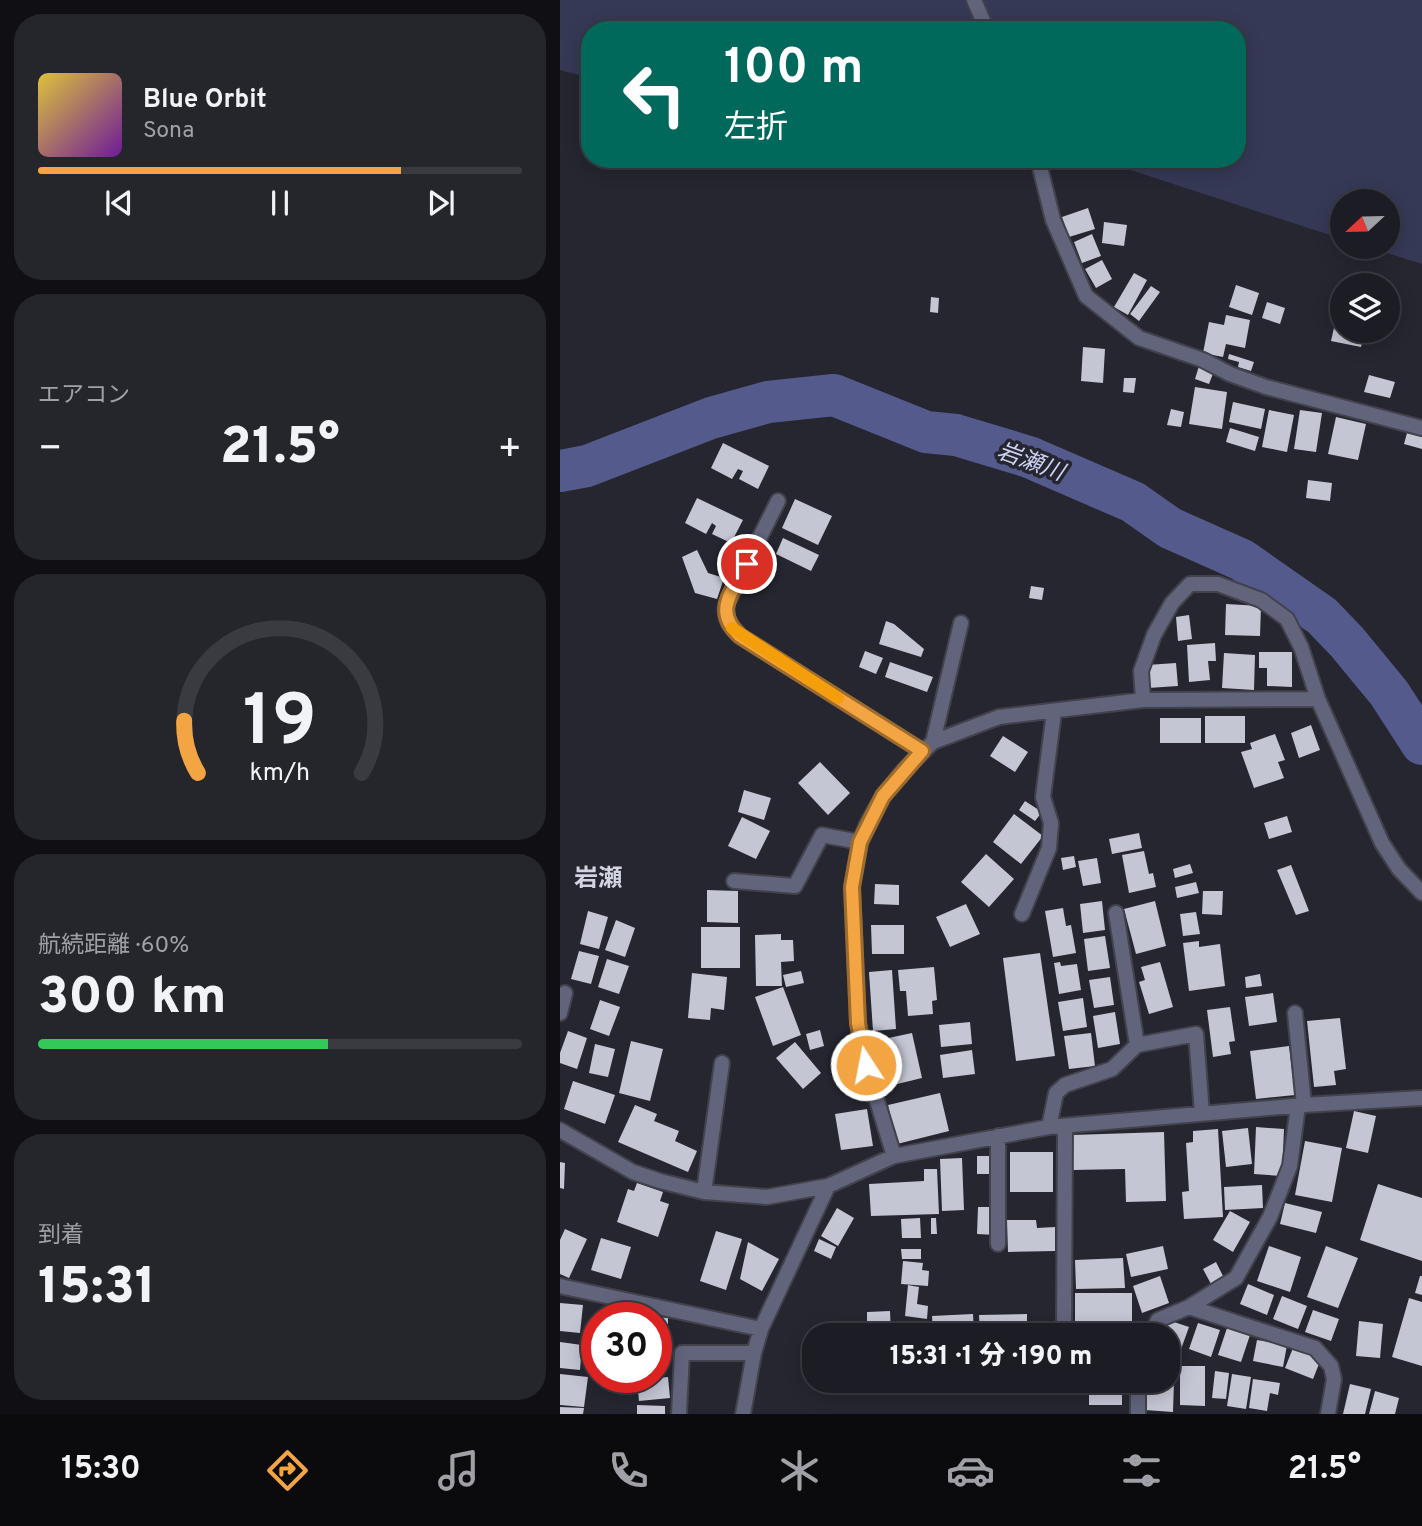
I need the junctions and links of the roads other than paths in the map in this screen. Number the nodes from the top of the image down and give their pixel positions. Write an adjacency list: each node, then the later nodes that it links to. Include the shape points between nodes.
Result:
1 (974, 0): 2 (street)
2 (983, 21)
3 (1040, 168): 4 (street, via 1053,220 1086,296 1139,338 1266,387)
4 (1422, 428)
5 (778, 501): 10 (street, via 726,605 729,626)
6 (961, 623): 10 (street)
7 (1318, 699): 8 (street); 8 (street, via 1287,619 1261,600 1218,584 1190,584 1172,603 1154,635 1142,671); 13 (street, via 1382,843)
8 (1143, 700): 9 (street)
9 (1054, 712): 10 (street, via 999,717); 15 (street, via 1043,797 1051,823 1049,848)
10 (928, 747): 11 (street, via 883,796)
11 (860, 842): 12 (street, via 822,835 795,886); 28 (street, via 852,887 858,1023)
12 (734, 881)
13 (1422, 893)
14 (1116, 913): 19 (street)
15 (1022, 914)
16 (565, 993): 17 (street)
17 (560, 1013)
18 (1295, 1013): 22 (street)
19 (1137, 1045): 23 (street, via 1196,1034); 25 (street, via 1112,1069 1065,1085 1056,1093)
20 (722, 1063): 30 (street)
21 (1422, 1098): 22 (street)
22 (1301, 1106): 23 (street); 33 (street, via 1290,1166 1256,1245 1236,1278)
23 (1202, 1114): 24 (street)
24 (1065, 1126): 25 (street); 34 (street)
25 (1049, 1127): 27 (street)
26 (560, 1130): 30 (street, via 633,1172)
27 (998, 1136): 28 (street); 31 (street)
28 (894, 1156): 29 (street)
29 (828, 1186): 30 (street, via 767,1197); 36 (street)
30 (704, 1192)
31 (998, 1244)
32 (560, 1286): 36 (street)
33 (1189, 1307): 35 (street); 42 (street, via 1315,1348 1331,1366 1334,1379)
34 (1064, 1323)
35 (1157, 1323)
36 (761, 1329): 37 (street)
37 (754, 1353): 39 (street, via 682,1353); 40 (street)
38 (1138, 1393): 41 (street)
39 (679, 1414)
40 (743, 1414)
41 (1138, 1414)
42 (1328, 1414)

